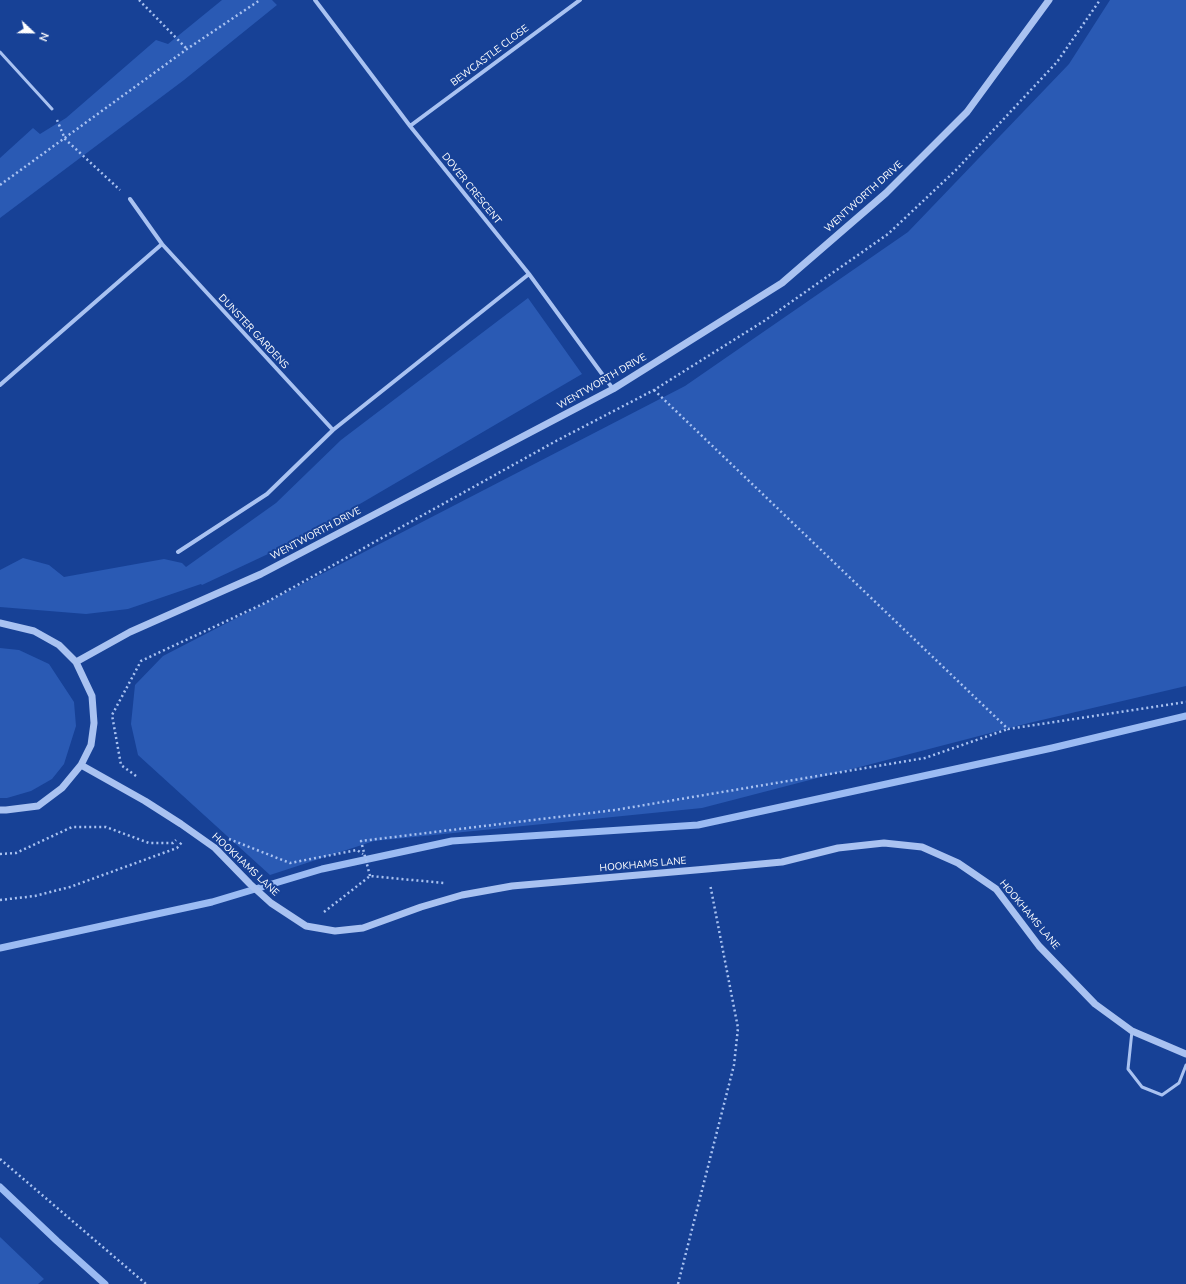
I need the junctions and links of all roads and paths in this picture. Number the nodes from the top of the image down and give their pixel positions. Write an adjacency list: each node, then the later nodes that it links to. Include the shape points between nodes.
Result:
1 (139, 0): 6 (path)
2 (260, 0): 6 (path)
3 (315, 0): 9 (street, DOVER CRESCENT)
4 (580, 0): 9 (street, BEWCASTLE CLOSE)
5 (1049, 0): 16 (street, WENTWORTH DRIVE, via 967,112 886,193 782,283)
6 (187, 49): 10 (path)
7 (0, 52): 8 (lane)
8 (52, 109): 10 (path)
9 (410, 126): 14 (street, DOVER CRESCENT)
10 (65, 139): 11 (path); 12 (path)
11 (0, 185)
12 (130, 199): 13 (street, DUNSTER GARDENS)
13 (162, 244): 15 (street); 18 (street, DUNSTER GARDENS)
14 (529, 274): 16 (street, DOVER CRESCENT); 18 (street)
15 (0, 385)
16 (614, 389): 21 (street, WENTWORTH DRIVE, via 261,574 130,632)
17 (654, 390): 23 (path)
18 (333, 430): 19 (street, via 267,494)
19 (178, 552)
20 (0, 623): 21 (street, via 34,631 59,645)
21 (76, 662): 24 (street, via 92,696 94,723 91,745)
22 (1186, 702): 23 (path)
23 (1008, 729): 29 (path, via 925,758 615,810 361,841)
24 (80, 766): 25 (street, via 62,788 38,806); 26 (street, HOOKHAMS LANE, via 145,801)
25 (0, 810)
26 (191, 831): 28 (path, via 173,843 149,843 106,827 72,827 16,853); 33 (path, via 177,848 70,887 35,896); 34 (street, HOOKHAMS LANE, via 215,848 271,903)
27 (222, 836): 29 (path, via 290,863 357,850)
28 (0, 854)
29 (364, 855): 31 (path)
30 (707, 869): 34 (street, HOOKHAMS LANE, via 512,886 462,895 363,928 335,931); 35 (street, HOOKHAMS LANE, via 782,862 838,848 869,844 922,847 958,863 996,889 1039,946 1095,1004); 40 (path, via 738,1028 734,1065)
31 (370, 876): 32 (path); 34 (path)
32 (446, 883)
33 (0, 900)
34 (306, 926)
35 (1132, 1031): 36 (street, HOOKHAMS LANE); 37 (lane, via 1128,1068 1142,1087 1162,1095 1179,1083)
36 (1186, 1054)
37 (1186, 1065)
38 (0, 1159): 39 (path)
39 (146, 1284)
40 (678, 1284)

